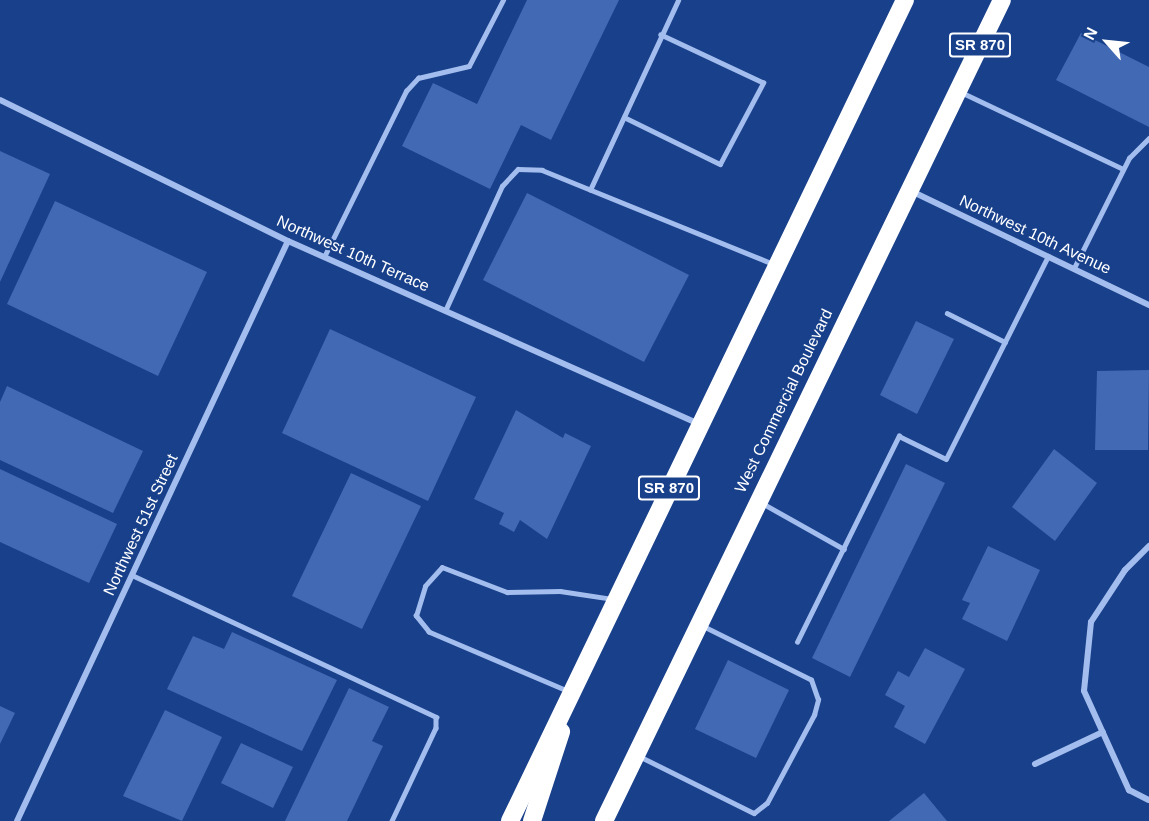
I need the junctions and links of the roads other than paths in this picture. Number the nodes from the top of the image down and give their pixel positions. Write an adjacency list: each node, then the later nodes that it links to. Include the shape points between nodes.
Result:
1 (503, 0): 15 (lane, via 469,66 418,78 406,91)
2 (678, 0): 5 (lane)
3 (905, 0): 16 (highway, SR 870)
4 (1002, 0): 6 (highway, West Commercial Boulevard / SR 870)
5 (662, 35): 8 (lane); 8 (lane, via 763,83 720,164)
6 (958, 90): 10 (lane); 12 (highway, West Commercial Boulevard / SR 870)
7 (0, 100): 13 (street, Northwest 10th Terrace)
8 (624, 117): 11 (lane)
9 (1149, 138): 10 (lane)
10 (1123, 169): 17 (lane)
11 (590, 190): 16 (lane); 19 (lane, via 542,170 513,171)
12 (908, 190): 14 (street, Northwest 10th Avenue); 23 (highway, West Commercial Boulevard / SR 870)
13 (288, 241): 15 (street, Northwest 10th Terrace); 26 (street, Northwest 51st Street)
14 (1048, 256): 17 (street, Northwest 10th Avenue); 21 (lane)
15 (324, 257): 19 (street, Northwest 10th Terrace)
16 (776, 265): 22 (highway, SR 870)
17 (1074, 268): 18 (street, Northwest 10th Avenue)
18 (1149, 305)
19 (445, 311): 22 (street, Northwest 10th Terrace)
20 (947, 314): 21 (lane)
21 (1005, 342): 25 (lane, via 946,459 899,436)
22 (699, 424): 27 (highway, SR 870)
23 (757, 500): 25 (lane); 28 (highway, West Commercial Boulevard / SR 870)
24 (1149, 546): 31 (street, via 1125,570 1091,622 1084,691)
25 (844, 549): 29 (lane)
26 (132, 575): 35 (street, Northwest 51st Street); 36 (lane, via 436,717 436,728)
27 (616, 600): 30 (highway, SR 870); 30 (lane, via 560,591 507,592 442,567 425,586 416,616 429,632)
28 (698, 624): 32 (highway, West Commercial Boulevard / SR 870); 32 (lane, via 811,680 818,700 814,715 766,803 754,813)
29 (797, 642)
30 (572, 693): 37 (highway, SR 870); 38 (highway)
31 (1103, 732): 33 (street); 34 (street, via 1129,790)
32 (636, 754): 39 (highway, West Commercial Boulevard / SR 870)
33 (1035, 764)
34 (1149, 800)
35 (17, 821)
36 (392, 821)
37 (510, 821)
38 (532, 821)
39 (604, 821)

